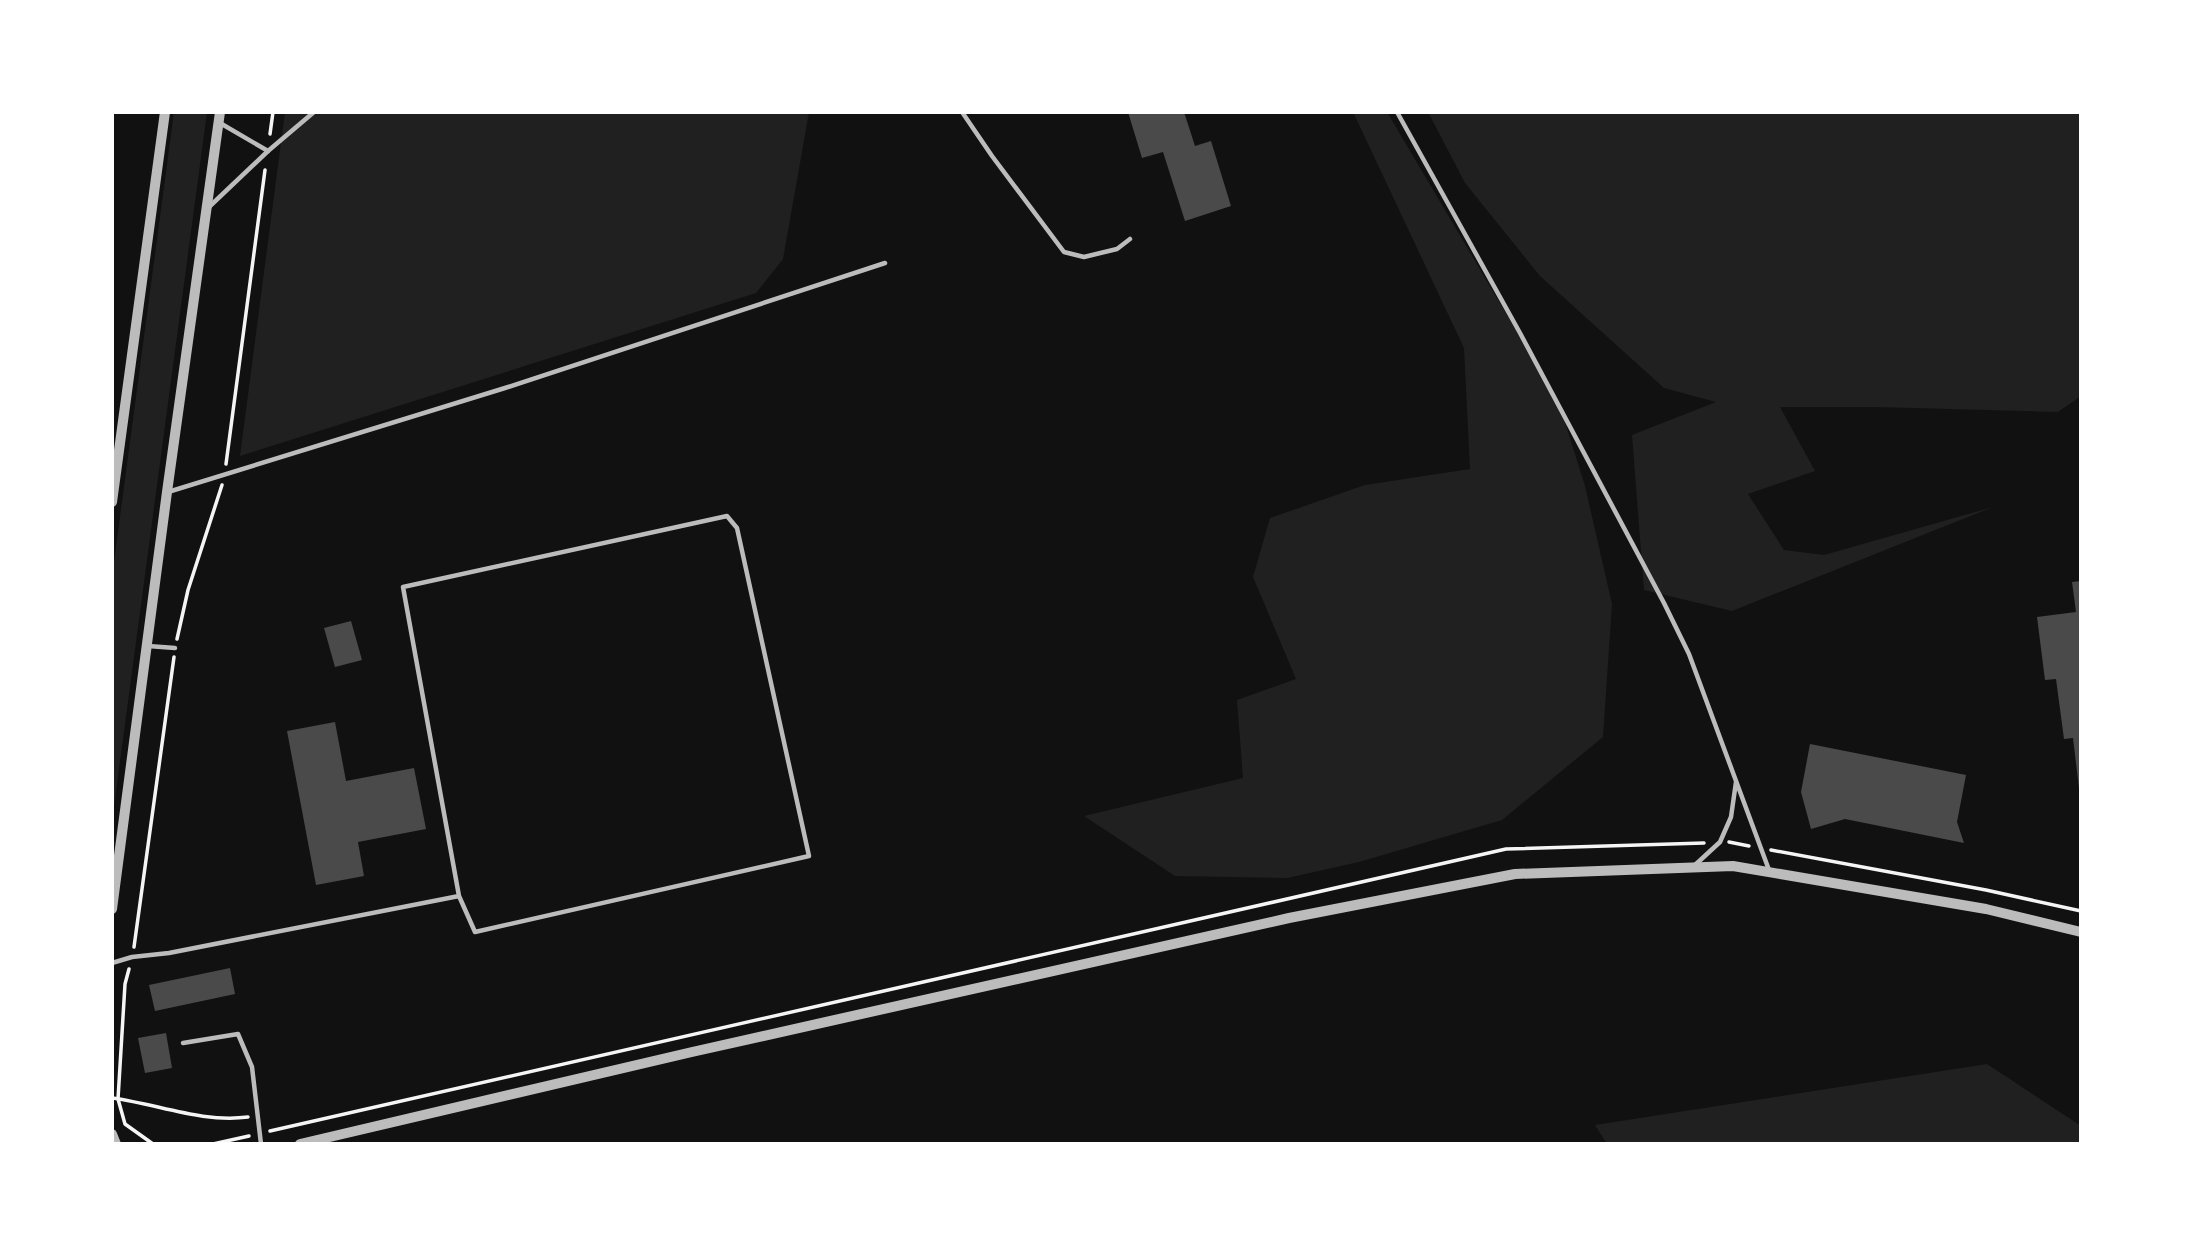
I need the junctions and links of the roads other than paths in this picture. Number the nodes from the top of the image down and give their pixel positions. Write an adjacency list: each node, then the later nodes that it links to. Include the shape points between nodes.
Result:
1 (165, 112): 11 (street)
2 (314, 112): 6 (lane)
3 (962, 112): 8 (lane, via 1064,252 1084,257 1117,249)
4 (1397, 112): 14 (lane, via 1664,603 1689,654)
5 (219, 117): 6 (lane); 7 (street)
6 (268, 151): 7 (lane)
7 (206, 210): 10 (street)
8 (1130, 239)
9 (885, 263): 10 (lane)
10 (167, 492): 12 (street)
11 (112, 502)
12 (147, 645): 13 (lane); 18 (street)
13 (175, 648)
14 (1736, 781): 15 (lane, via 1731,817 1720,842); 16 (lane)
15 (1692, 868): 16 (street, via 1733,866); 25 (street, via 1515,874 1289,918)
16 (1770, 873): 19 (street, via 1986,909)
17 (459, 896): 17 (lane, via 475,932 809,856 737,528 727,516 403,587); 20 (lane)
18 (112, 909)
19 (2081, 932)
20 (112, 963)
21 (183, 1043): 24 (lane, via 238,1034 252,1067)
22 (112, 1134): 23 (street)
23 (116, 1144)
24 (261, 1144)
25 (300, 1144)

